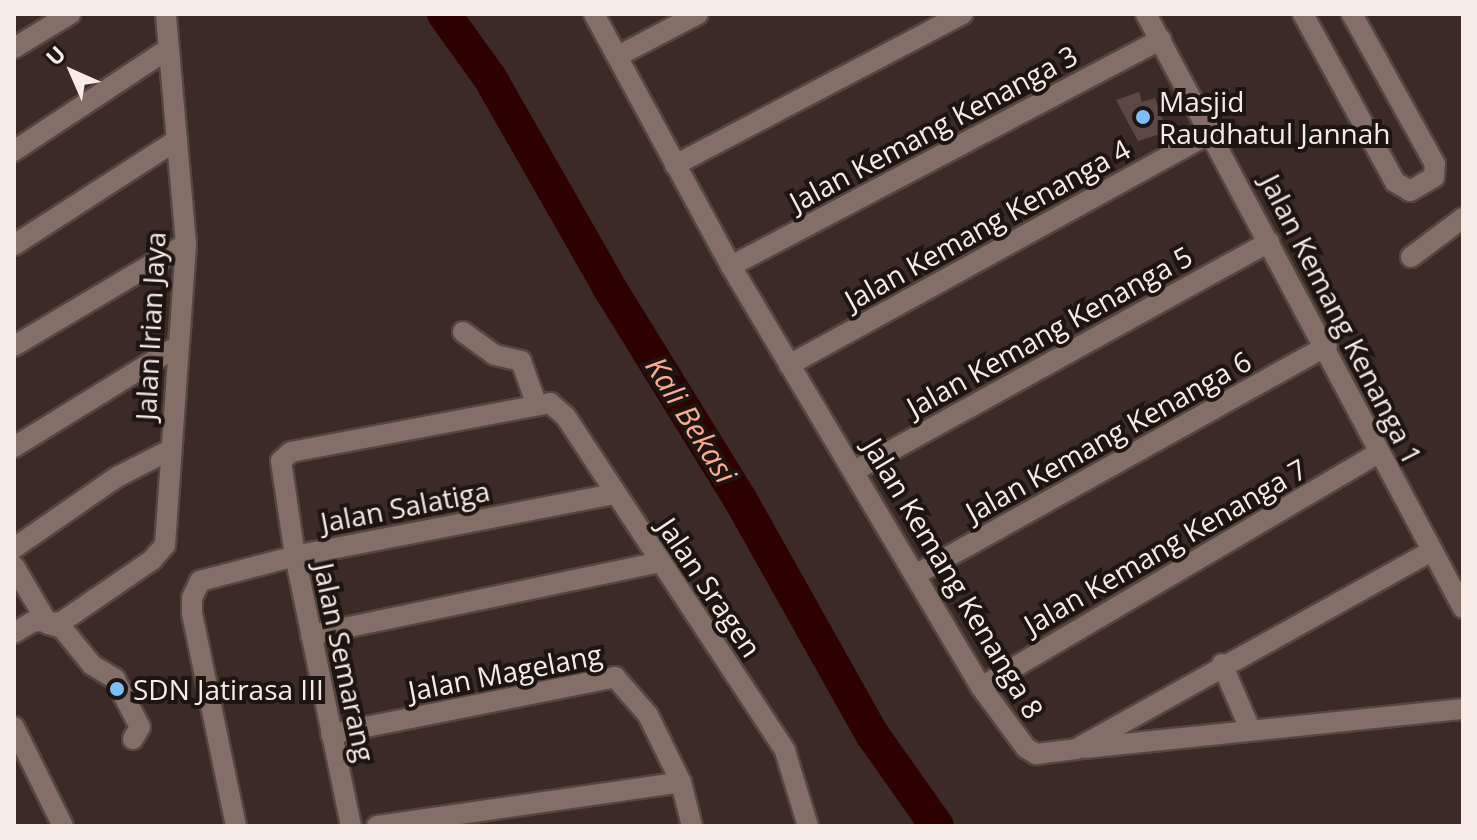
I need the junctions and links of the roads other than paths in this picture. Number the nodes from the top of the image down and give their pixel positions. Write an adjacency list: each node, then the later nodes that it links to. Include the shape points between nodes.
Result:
1 (70, 14): 10 (street)
2 (166, 14): 11 (street, Jalan Irian Jaya)
3 (594, 14): 12 (street, Jalan Kemang Kenanga 8)
4 (698, 14): 12 (street)
5 (963, 14): 16 (street)
6 (1146, 14): 9 (street, Jalan Kemang Kenanga 1)
7 (1303, 14): 8 (street, via 1395,182 1410,191 1434,177 1435,164)
8 (1352, 14)
9 (1161, 39): 13 (street, Jalan Kemang Kenanga 1); 22 (street, Jalan Kemang Kenanga 3)
10 (14, 48)
11 (168, 49): 14 (street, Jalan Irian Jaya); 15 (street)
12 (618, 56): 16 (street, Jalan Kemang Kenanga 8)
13 (1213, 132): 18 (street, Jalan Kemang Kenanga 1); 27 (street, Jalan Kemang Kenanga 4)
14 (177, 140): 19 (street, Jalan Irian Jaya); 20 (street)
15 (14, 151)
16 (675, 165): 22 (street, Jalan Kemang Kenanga 8)
17 (1463, 218): 21 (street)
18 (1269, 242): 25 (street, Jalan Kemang Kenanga 1); 32 (street, Jalan Kemang Kenanga 5)
19 (186, 244): 24 (street); 26 (street, Jalan Irian Jaya)
20 (14, 245)
21 (1411, 257)
22 (731, 266): 27 (street, Jalan Kemang Kenanga 8)
23 (463, 332): 28 (street, via 495,355 523,363)
24 (14, 346)
25 (1327, 346): 31 (street, Jalan Kemang Kenanga 1); 39 (street, Jalan Kemang Kenanga 6)
26 (176, 347): 29 (street); 30 (street, Jalan Irian Jaya)
27 (789, 365): 32 (street, Jalan Kemang Kenanga 8)
28 (536, 403): 33 (street, Jalan Sragen, via 550,403 566,417); 36 (street, Jalan Semarang, via 291,452 281,461)
29 (14, 447)
30 (170, 450): 34 (street, via 117,477); 41 (street, Jalan Irian Jaya, via 165,545 83,607)
31 (1379, 453): 35 (street, Jalan Kemang Kenanga 1); 45 (street, Jalan Kemang Kenanga 7)
32 (856, 470): 39 (street, Jalan Kemang Kenanga 8)
33 (615, 494): 36 (street, Jalan Salatiga); 37 (street, Jalan Sragen)
34 (14, 548)
35 (1432, 551): 40 (street, Jalan Kemang Kenanga 1); 44 (street, Jalan Kemang Kenanga 8)
36 (295, 556): 43 (street, Jalan Semarang); 54 (street, Jalan Salatiga, via 207,578 194,591 192,613)
37 (657, 563): 43 (street); 58 (street, Jalan Sragen, via 708,630 785,751)
38 (14, 566): 41 (street)
39 (917, 574): 45 (street, Jalan Kemang Kenanga 8)
40 (1463, 608)
41 (48, 624): 42 (street, via 34,621); 50 (street, via 62,628 92,665 115,679 140,727)
42 (14, 633)
43 (311, 635): 49 (street, Jalan Semarang)
44 (1222, 664): 48 (street); 51 (street, Jalan Kemang Kenanga 8)
45 (981, 687): 51 (street, Jalan Kemang Kenanga 8, via 1026,748 1036,754)
46 (1463, 709): 48 (street)
47 (14, 727): 53 (street)
48 (1250, 729): 51 (street)
49 (331, 734): 52 (street, Jalan Magelang, via 615,677 648,715); 55 (street, Jalan Semarang)
50 (133, 739)
51 (1076, 749)
52 (681, 782): 56 (street); 57 (street, Jalan Magelang)
53 (63, 826)
54 (236, 826)
55 (351, 826)
56 (377, 826)
57 (692, 826)
58 (808, 826)

